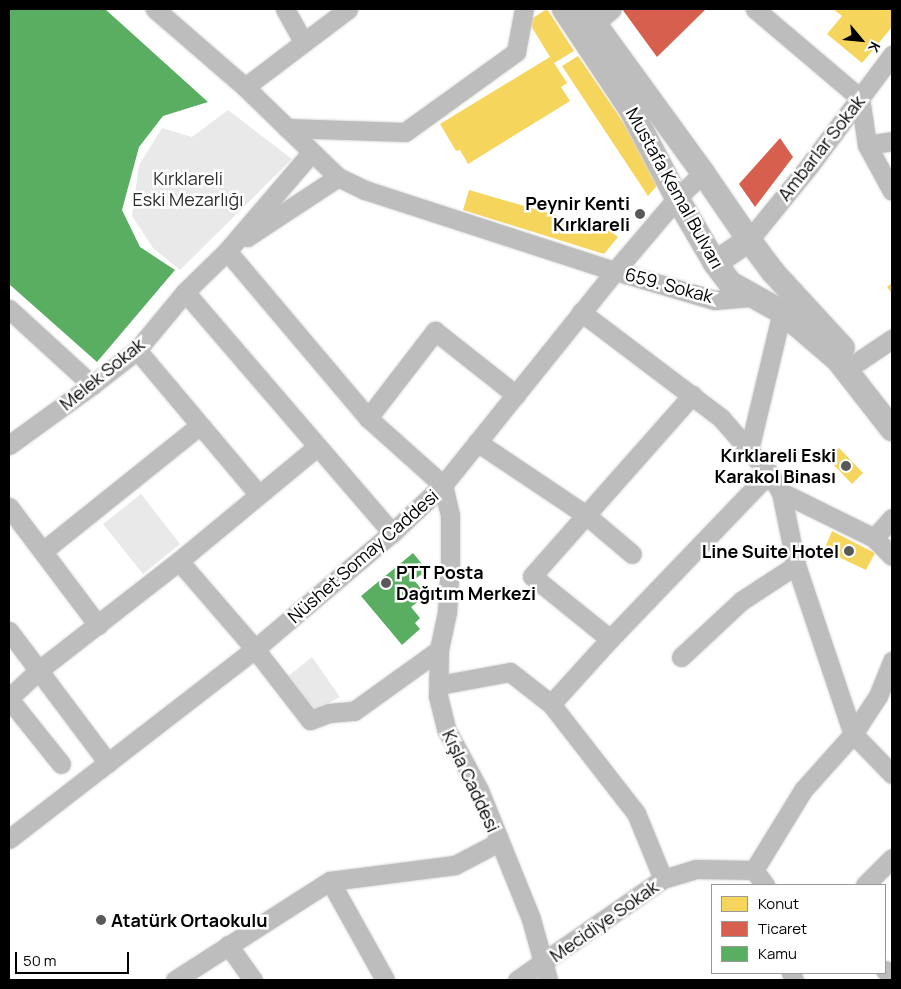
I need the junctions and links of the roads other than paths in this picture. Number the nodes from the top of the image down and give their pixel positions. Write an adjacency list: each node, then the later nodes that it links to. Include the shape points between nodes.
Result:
1 (155, 9): 11 (street, 659. Sokak)
2 (284, 9): 9 (street)
3 (348, 9): 9 (street)
4 (524, 9): 13 (street, via 516,52 405,132)
5 (564, 9): 20 (main road, Mustafa Kemal Bulvarı, via 631,110)
6 (612, 9): 8 (street)
7 (755, 9): 12 (street)
8 (589, 16): 17 (main road, Mustafa Kemal Bulvarı)
9 (303, 41): 11 (street)
10 (892, 55): 12 (street, Ambarlar Sokak)
11 (245, 87): 13 (street, 659. Sokak)
12 (860, 98): 15 (street); 21 (street, Ambarlar Sokak)
13 (287, 128): 16 (street, 659. Sokak)
14 (892, 141): 15 (street)
15 (867, 145): 19 (street)
16 (312, 152): 18 (street, 659. Sokak); 22 (street, Melek Sokak)
17 (703, 173): 20 (street, Nüshet Somay Caddesi); 21 (main road, Mustafa Kemal Bulvarı)
18 (338, 177): 22 (street, Melek Sokak); 24 (street, 659. Sokak, via 365,190)
19 (892, 191)
20 (678, 198): 23 (main road, Mustafa Kemal Bulvarı); 24 (street, Nüshet Somay Caddesi)
21 (748, 240): 23 (main road); 25 (main road, Mustafa Kemal Bulvarı)
22 (228, 251): 26 (street, Melek Sokak); 38 (street)
23 (715, 263): 27 (main road, Mustafa Kemal Bulvarı, via 730,283)
24 (615, 271): 27 (street, 659. Sokak, via 715,300); 29 (street, Nüshet Somay Caddesi)
25 (773, 272): 27 (main road); 33 (main road, Mustafa Kemal Bulvarı)
26 (185, 292): 32 (street, Melek Sokak); 43 (street)
27 (753, 297): 30 (main road, Mustafa Kemal Bulvarı)
28 (9, 309): 34 (street)
29 (581, 312): 35 (street); 36 (street, Nüshet Somay Caddesi)
30 (782, 312): 40 (main road, Mustafa Kemal Bulvarı, via 838,360); 44 (street)
31 (892, 339): 33 (street)
32 (137, 350): 34 (street, Melek Sokak); 39 (street)
33 (859, 362): 37 (main road, Mustafa Kemal Bulvarı)
34 (92, 386): 42 (street, Melek Sokak)
35 (692, 394): 44 (street, via 721,418); 50 (street)
36 (516, 395): 38 (street, via 435,331); 41 (street, Nüshet Somay Caddesi)
37 (892, 403)
38 (368, 418): 46 (street)
39 (198, 426): 48 (street); 54 (street)
40 (892, 429)
41 (477, 442): 46 (street, Nüshet Somay Caddesi); 50 (street)
42 (9, 445)
43 (318, 446): 48 (street); 52 (street)
44 (749, 450): 45 (street)
45 (769, 473): 47 (street); 61 (street)
46 (443, 485): 52 (street, Nüshet Somay Caddesi); 63 (street, Kışla Caddesi, via 450,515 450,562 447,612)
47 (782, 492): 53 (street); 58 (street)
48 (259, 495): 57 (street)
49 (9, 507): 54 (street)
50 (586, 515): 55 (street); 61 (street, via 532,576)
51 (892, 518): 53 (street)
52 (392, 533): 62 (street, Nüshet Somay Caddesi)
53 (874, 538): 56 (street)
54 (43, 551): 59 (street)
55 (632, 554)
56 (892, 556)
57 (179, 561): 59 (street); 62 (street)
58 (796, 565): 64 (street, via 741,601); 71 (street)
59 (98, 625): 66 (street)
60 (9, 631): 66 (street)
61 (610, 639): 70 (street)
62 (255, 649): 63 (street, via 310,720 328,713 354,711); 72 (street, Nüshet Somay Caddesi)
63 (440, 650): 67 (street, Kışla Caddesi)
64 (681, 656)
65 (892, 661): 68 (street)
66 (39, 670): 69 (street); 72 (street)
67 (439, 685): 70 (street, via 510,672); 76 (street, Kışla Caddesi, via 438,696 446,730 479,790)
68 (885, 696): 71 (street)
69 (9, 698): 73 (street)
70 (551, 704): 79 (street, via 636,813)
71 (853, 734): 74 (street); 78 (street, via 803,790)
72 (108, 763): 75 (street, Nüshet Somay Caddesi)
73 (61, 764)
74 (892, 774)
75 (9, 839)
76 (499, 842): 80 (street, via 456,865); 83 (street, Kışla Caddesi, via 531,919)
77 (892, 858): 81 (street)
78 (759, 878): 79 (street, Mecidiye Sokak, via 696,869)
79 (662, 879): 83 (street, Mecidiye Sokak)
80 (330, 881): 82 (street); 86 (street)
81 (866, 884)
82 (228, 945): 84 (street); 85 (street)
83 (546, 972): 87 (street, Mecidiye Sokak)
84 (175, 980)
85 (253, 980)
86 (385, 980)
87 (517, 980)

